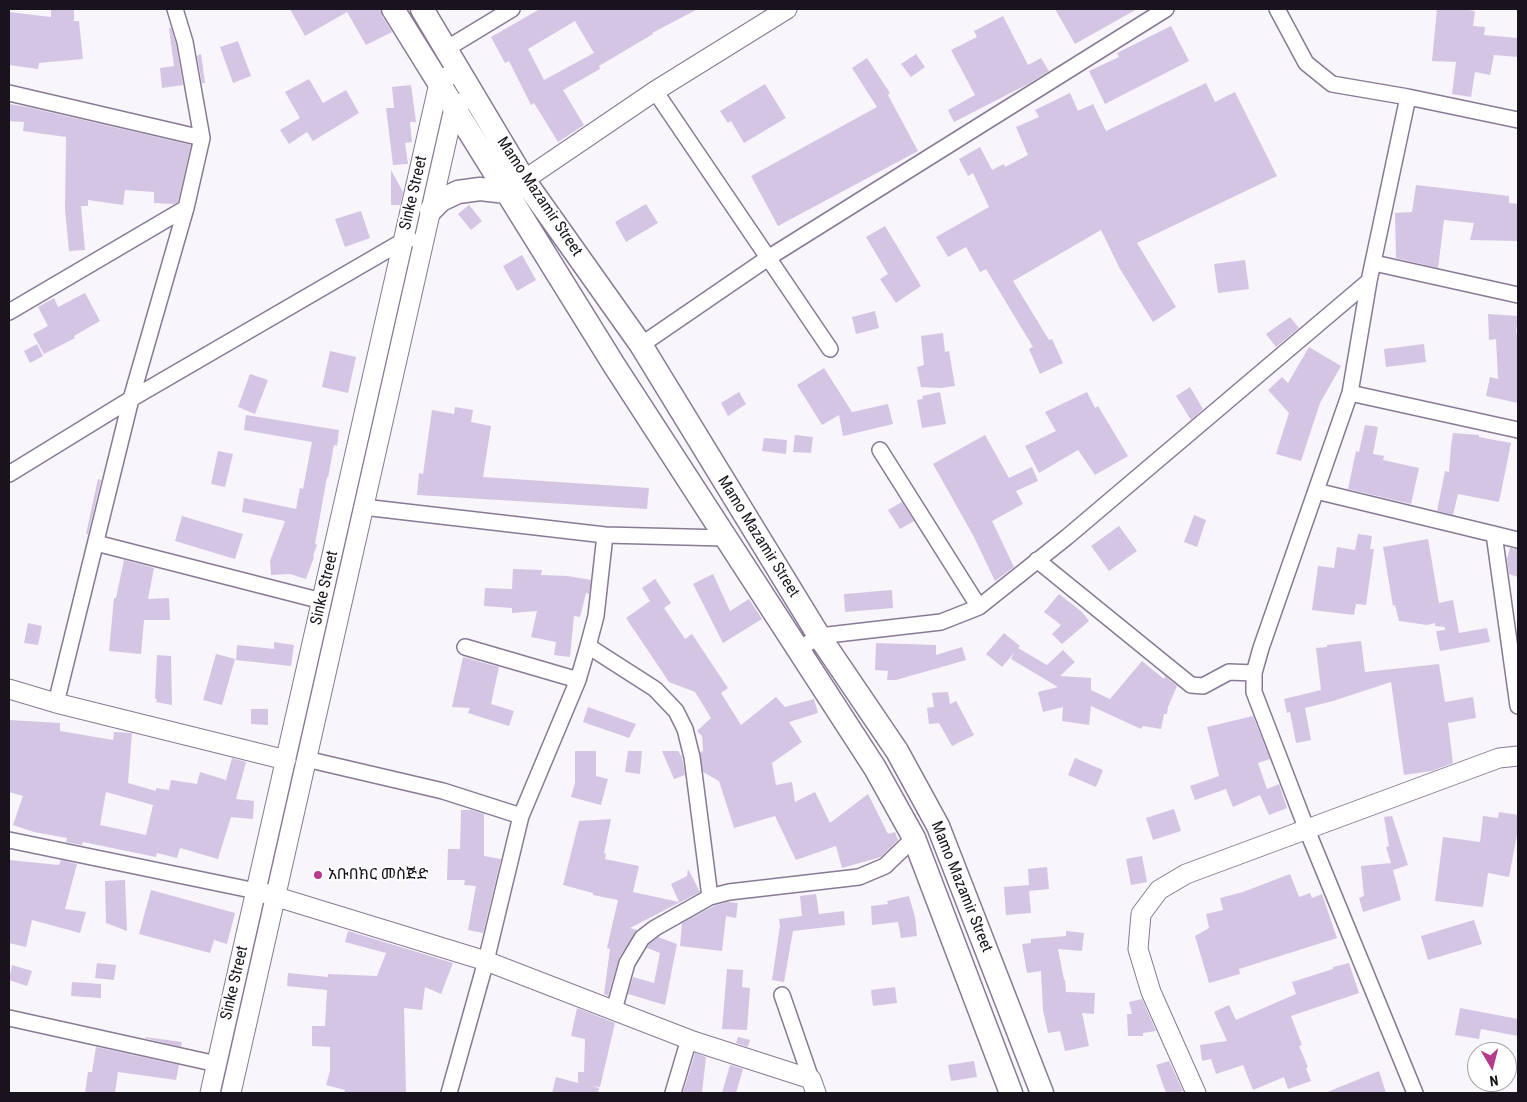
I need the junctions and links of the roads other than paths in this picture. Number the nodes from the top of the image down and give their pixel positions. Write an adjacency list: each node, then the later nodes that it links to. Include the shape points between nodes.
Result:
1 (175, 9): 17 (street, via 185,42)
2 (392, 9): 10 (main road, Mamo Mazamir Street)
3 (422, 9): 8 (main road, Mamo Mazamir Street)
4 (512, 9): 8 (street)
5 (787, 9): 11 (street)
6 (1166, 9): 24 (street)
7 (1277, 9): 14 (street, via 1306,63 1332,84)
8 (446, 49): 9 (main road, Mamo Mazamir Street)
9 (458, 69): 10 (street); 13 (main road, Mamo Mazamir Street)
10 (439, 83): 15 (main road, Mamo Mazamir Street); 23 (street, Sinke Street)
11 (655, 91): 18 (street); 24 (street)
12 (9, 93): 17 (street)
13 (472, 93): 15 (street); 18 (main road, Mamo Mazamir Street)
14 (1408, 97): 16 (street); 25 (street)
15 (454, 108): 19 (main road, Mamo Mazamir Street); 21 (street, Sinke Street)
16 (1518, 120)
17 (202, 138): 20 (street)
18 (524, 180): 29 (main road, Mamo Mazamir Street)
19 (506, 192): 21 (main road, via 480,189 458,192 441,200); 40 (main road, Mamo Mazamir Street)
20 (186, 208): 28 (street); 32 (street)
21 (431, 210): 22 (street, Sinke Street)
22 (425, 233): 23 (street); 37 (street, Sinke Street)
23 (403, 241): 32 (street); 44 (street, Sinke Street)
24 (768, 258): 29 (street); 30 (street)
25 (1374, 263): 26 (street); 27 (street)
26 (1370, 281): 31 (street); 43 (street)
27 (1518, 295)
28 (9, 312)
29 (641, 345): 46 (main road, Mamo Mazamir Street)
30 (830, 349)
31 (1350, 393): 33 (street); 36 (street)
32 (131, 399): 35 (street); 42 (street)
33 (1518, 430)
34 (880, 450): 45 (street)
35 (9, 474)
36 (1316, 491): 38 (street); 50 (street)
37 (364, 507): 39 (street); 56 (street, Sinke Street)
38 (1494, 534): 41 (street); 54 (street)
39 (604, 536): 40 (street); 47 (street, via 596,616)
40 (725, 538): 49 (main road, Mamo Mazamir Street)
41 (1518, 540)
42 (96, 543): 44 (street); 53 (street)
43 (1037, 560): 45 (street); 50 (street, via 1191,685 1203,686 1229,672)
44 (322, 601): 57 (street, Sinke Street)
45 (979, 607): 46 (street, via 941,622)
46 (819, 636): 49 (street); 77 (main road, Mamo Mazamir Street, via 897,751 938,826)
47 (588, 646): 51 (street); 64 (street, via 655,690 676,712 685,729 692,757)
48 (465, 647): 51 (street)
49 (798, 650): 60 (main road, Mamo Mazamir Street, via 875,768)
50 (1254, 673): 59 (street, via 1254,692)
51 (578, 680): 58 (street)
52 (9, 689): 53 (street)
53 (56, 703): 57 (street)
54 (1518, 706)
55 (1518, 756): 59 (street, via 1499,758)
56 (306, 759): 58 (street, via 442,791); 63 (street, Sinke Street)
57 (286, 760): 62 (street, Sinke Street)
58 (521, 816): 65 (street)
59 (1307, 830): 78 (street, via 1186,874 1159,890 1141,914 1138,949 1151,992); 79 (street)
60 (914, 838): 64 (street, via 885,866 859,877); 76 (main road, Mamo Mazamir Street)
61 (9, 840): 62 (street)
62 (256, 891): 63 (street); 70 (street, Sinke Street)
63 (275, 897): 65 (street); 73 (street, Sinke Street)
64 (710, 897): 67 (street, via 642,938 627,964)
65 (486, 961): 67 (street); 74 (street)
66 (782, 995): 71 (street)
67 (614, 1010): 69 (street)
68 (9, 1018): 70 (street)
69 (688, 1039): 71 (street); 75 (street)
70 (217, 1064): 72 (street, Sinke Street)
71 (814, 1086)
72 (210, 1093)
73 (230, 1093)
74 (449, 1093)
75 (673, 1093)
76 (1011, 1093)
77 (1042, 1093)
78 (1196, 1093)
79 (1415, 1093)

